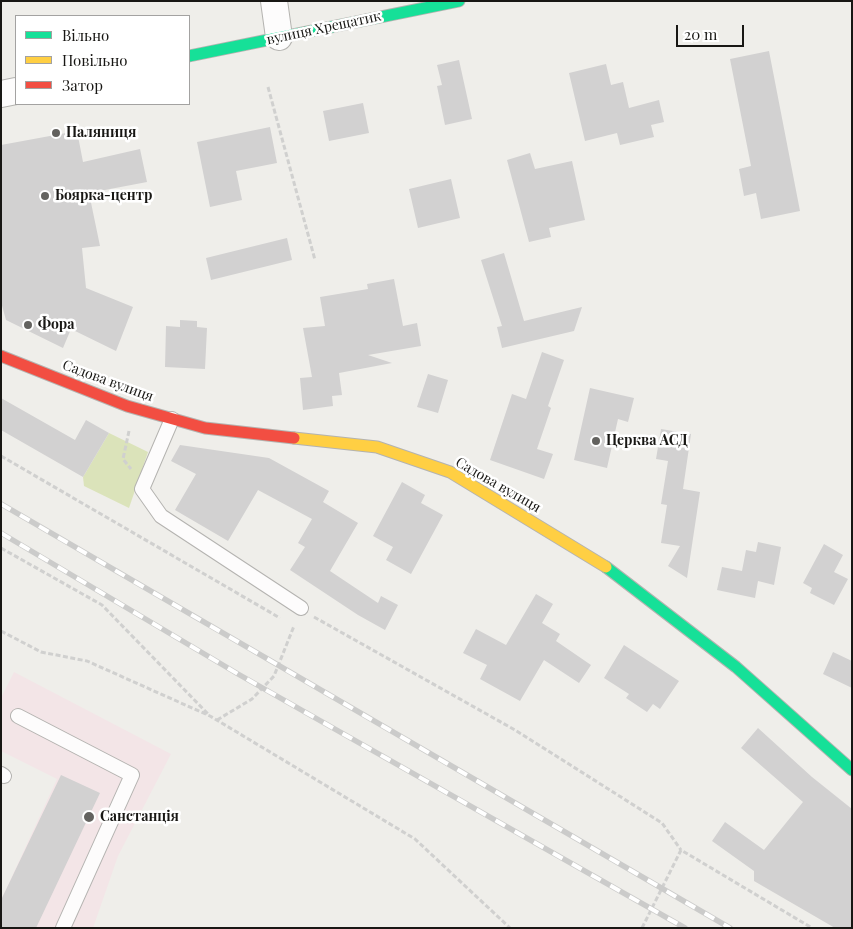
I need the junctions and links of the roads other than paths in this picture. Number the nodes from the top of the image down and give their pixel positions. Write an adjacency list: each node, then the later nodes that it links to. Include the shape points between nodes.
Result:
1 (274, 1): 3 (street)
2 (459, 1): 3 (street, вулиця Хрещатик)
3 (279, 37): 4 (street, вулиця Хрещатик)
4 (190, 56)
5 (15, 91): 6 (street)
6 (1, 94)
7 (1, 356): 8 (street, Садова вулиця, via 127,406)
8 (172, 419): 9 (lane, via 142,490 161,516); 11 (street, Садова вулиця, via 205,428 377,447 450,472 596,560 736,667)
9 (301, 608)
10 (18, 716): 12 (lane, via 132,775)
11 (852, 770)
12 (63, 928)

